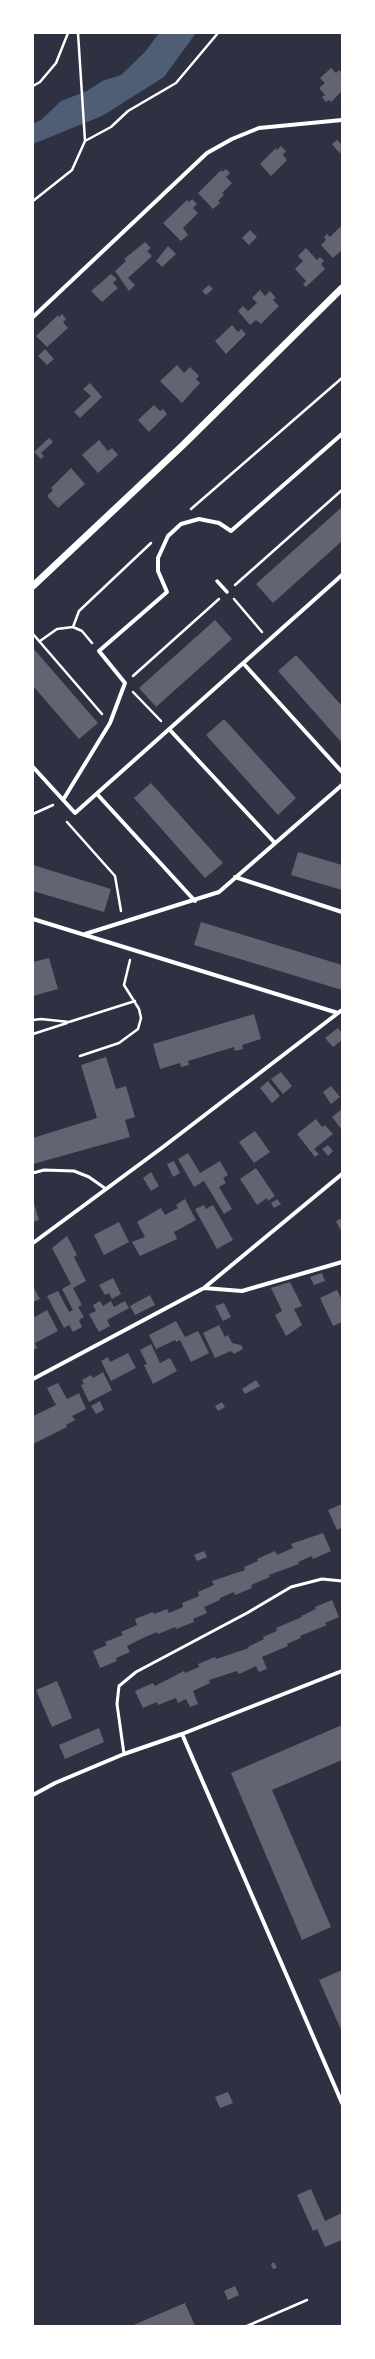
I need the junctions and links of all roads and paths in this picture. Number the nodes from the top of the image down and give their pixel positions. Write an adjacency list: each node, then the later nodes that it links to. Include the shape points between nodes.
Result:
1 (68, 33): 4 (path, via 56,63 40,82)
2 (78, 33): 6 (path)
3 (218, 33): 6 (path, via 176,83 128,111 111,127)
4 (33, 86)
5 (342, 120): 9 (street, via 259,128 207,153)
6 (85, 141): 7 (path, via 72,170)
7 (33, 200)
8 (342, 288): 16 (street, via 183,445)
9 (33, 317)
10 (342, 378): 12 (path)
11 (342, 434): 22 (street, via 231,531 214,521 199,519 181,524 168,536 158,558 158,571 167,592)
12 (188, 512)
13 (154, 541): 18 (path, via 79,611)
14 (342, 575): 20 (street)
15 (217, 581): 17 (street)
16 (33, 586)
17 (227, 592): 20 (path)
18 (73, 627): 21 (path, via 57,629); 22 (path, via 82,631)
19 (33, 634): 21 (path)
20 (269, 639): 23 (street)
21 (40, 641): 25 (path)
22 (99, 651): 24 (street)
23 (243, 663): 26 (street); 28 (street)
24 (125, 683): 25 (street); 26 (path)
25 (110, 723): 31 (street)
26 (169, 729): 30 (street); 36 (street)
27 (33, 767): 31 (street)
28 (342, 772)
29 (342, 785): 36 (street)
30 (97, 794): 31 (street, via 75,813); 38 (street)
31 (63, 800): 32 (path)
32 (52, 805): 33 (path); 34 (path)
33 (58, 811)
34 (33, 814)
35 (63, 817): 41 (path, via 115,876)
36 (274, 842): 37 (street)
37 (235, 877): 38 (street, via 219,892); 39 (street)
38 (195, 901): 41 (street)
39 (342, 912)
40 (33, 919): 42 (street)
41 (124, 923): 42 (street)
42 (84, 934): 43 (street)
43 (133, 950): 44 (path, via 124,981 127,991); 45 (street)
44 (134, 1000): 47 (path); 49 (path, via 140,1018 138,1029 119,1043)
45 (340, 1012): 52 (street)
46 (33, 1020): 47 (path)
47 (69, 1022): 48 (path)
48 (33, 1034)
49 (80, 1056)
50 (33, 1173): 52 (lane, via 44,1170 74,1171 89,1177)
51 (342, 1174): 55 (street)
52 (106, 1190): 53 (street)
53 (33, 1243)
54 (342, 1262): 55 (street, via 242,1292)
55 (204, 1288): 56 (street)
56 (33, 1379)
57 (342, 1581): 60 (lane, via 322,1579 291,1587 136,1672 119,1686 117,1704)
58 (342, 1671): 59 (street)
59 (182, 1734): 60 (street); 62 (street)
60 (124, 1754): 61 (street)
61 (33, 1795)
62 (342, 2103)
63 (307, 2300): 64 (path)
64 (247, 2326)

